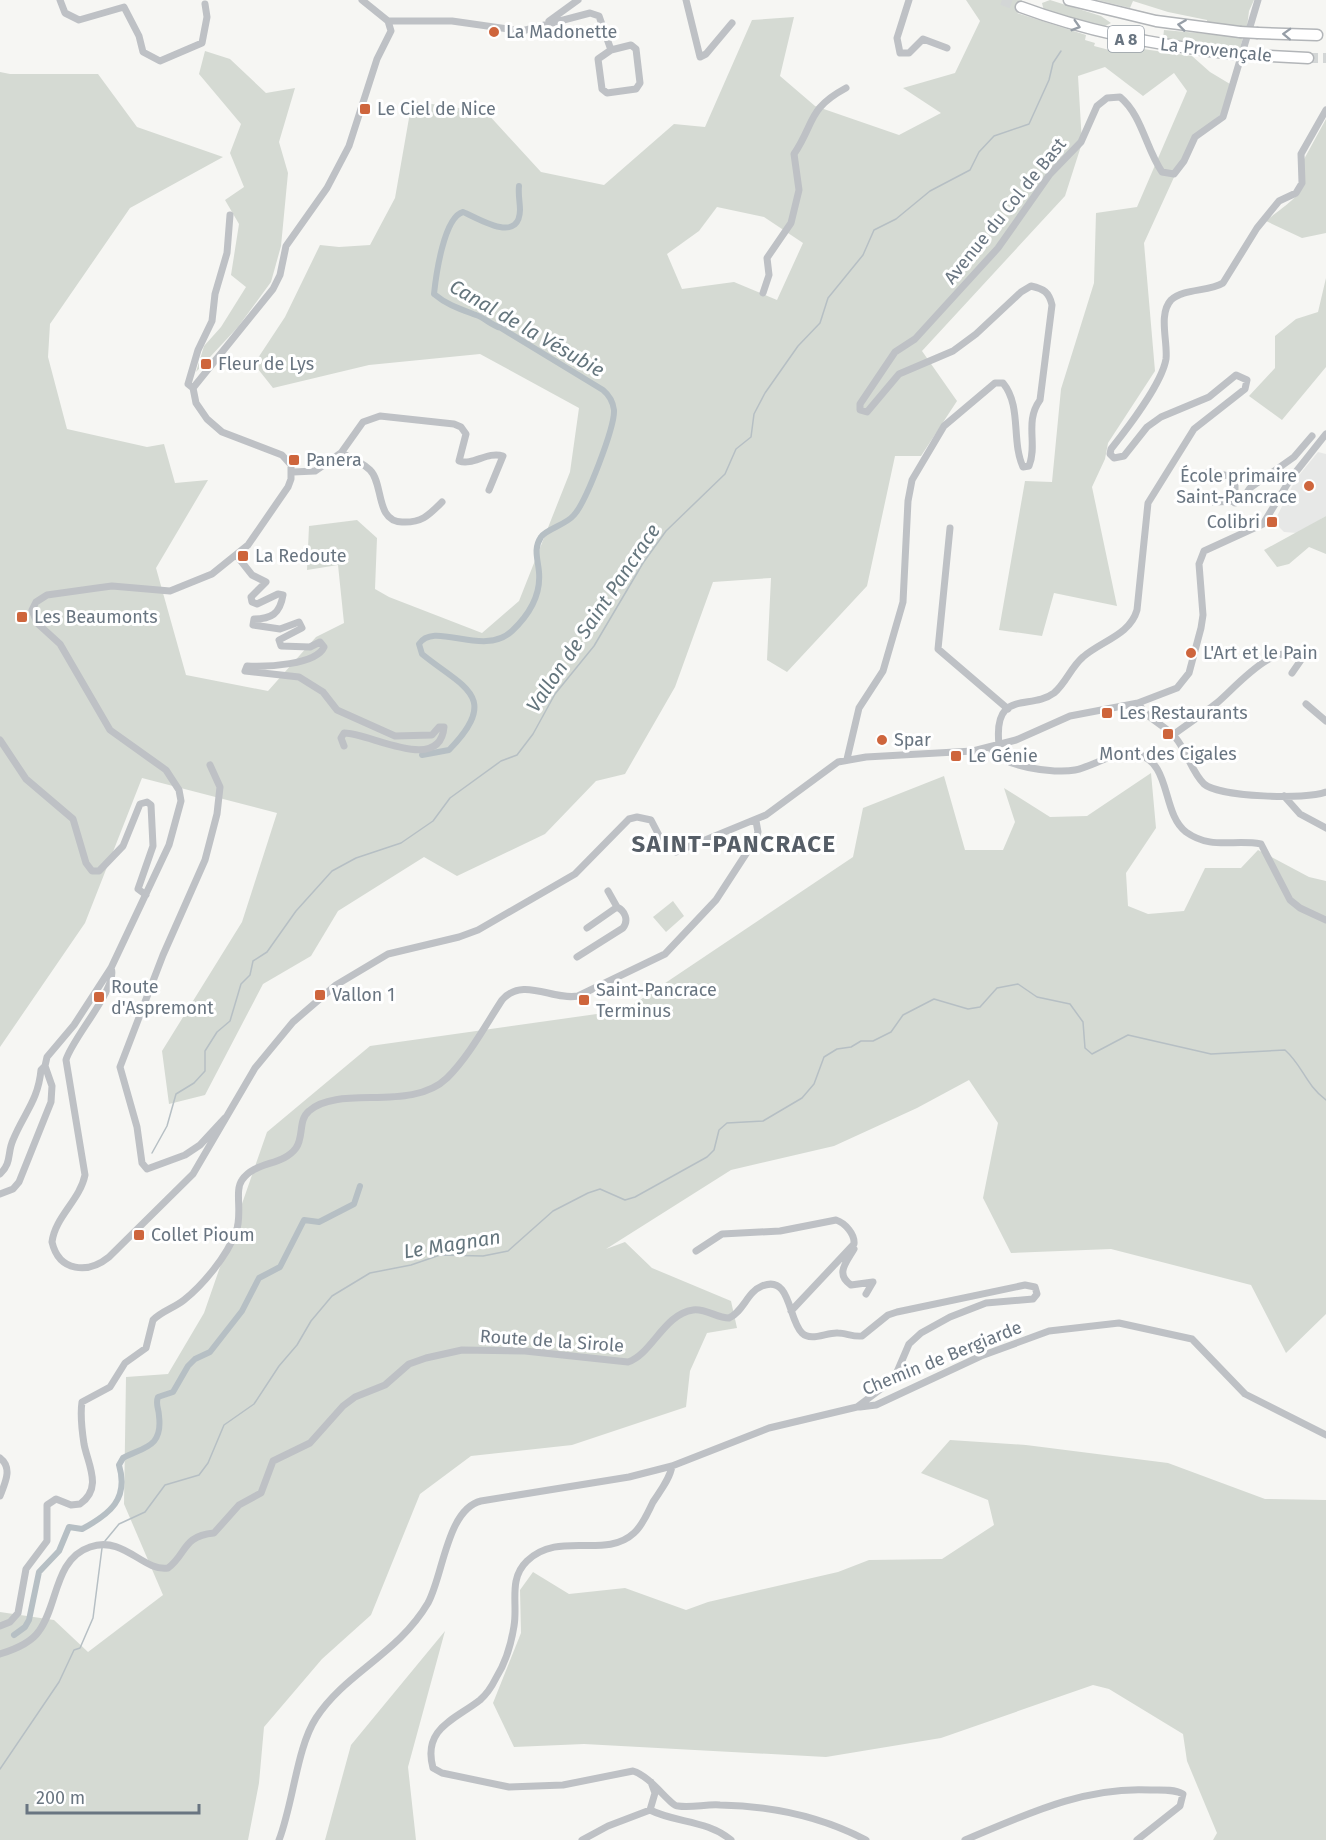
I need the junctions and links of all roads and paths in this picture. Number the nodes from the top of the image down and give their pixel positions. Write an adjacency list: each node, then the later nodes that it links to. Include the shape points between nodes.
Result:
1 (60, 0): 8 (street, via 67,15 79,20 124,7 143,52 160,61 202,44 207,17)
2 (362, 0): 10 (street)
3 (578, 0): 12 (street)
4 (686, 0): 11 (street, via 700,57)
5 (909, 0): 14 (street, via 897,38 900,53 909,52 923,39)
6 (1069, 0): 13 (highway, La Provençale / A 8, one-way to 6, bridge, via 1240,32 1156,21)
7 (1258, 0): 43 (street, Avenue du Col de Bast, via 1223,117 1195,137 1174,174 1162,172 1130,106 1120,97 1096,106 1081,142 1050,174 998,248 915,339 896,352 860,404 860,410 867,412 899,374 953,351 1031,286 1044,289 1050,297 1040,400 1030,424 1029,466 1023,467 1020,460 1009,390 1003,383 995,383 944,426 912,480 903,602 883,671 859,708)
8 (205, 3)
9 (1021, 7): 16 (highway, La Provençale / A 8, one-way to 16, bridge, via 1105,34 1165,46)
10 (388, 21): 12 (street, via 452,21 522,31); 21 (street, via 391,36 377,59 349,146 332,180 286,246 273,289)
11 (732, 23)
12 (543, 25): 15 (street, via 590,13 599,16)
13 (1317, 35)
14 (947, 48)
15 (610, 50): 15 (street, via 631,45 636,49 640,83 636,89 607,93 602,89 598,59)
16 (1308, 58)
17 (846, 88): 20 (street, via 827,98 814,114 794,154 799,190 791,223 767,258 769,275)
18 (1326, 110): 36 (street, via 1301,154 1302,183 1296,193 1279,201 1257,228 1227,278 1217,287 1173,298 1168,304 1163,369 1111,449 1110,454 1119,459 1146,427 1161,417 1209,397 1236,375 1246,380 1245,389 1194,429 1148,503 1134,619 1123,631 1083,656 1055,692)
19 (230, 215): 21 (street, via 227,253 212,321 188,384)
20 (763, 293)
21 (193, 388): 25 (street, via 196,403 215,427 282,455)
22 (1326, 434): 34 (street, via 1290,477 1263,524 1204,551 1199,564 1203,615 1190,673 1177,688)
23 (1312, 436): 30 (street, via 1294,458)
24 (341, 453): 25 (street, via 315,471); 27 (street, via 363,422 380,416 454,424 466,434 459,461 502,456); 28 (street, via 369,469 376,479 384,511 398,522 424,520)
25 (293, 472): 32 (street, via 283,496)
26 (1208, 472): 30 (street, via 1235,477)
27 (489, 490)
28 (442, 502)
29 (1214, 502): 30 (street)
30 (1234, 503)
31 (950, 528): 36 (street, via 938,649)
32 (237, 556): 41 (street, via 252,575 266,581 251,597 252,602 282,596 274,615 254,619 253,625 280,629 299,622 302,628 279,640 281,646 306,647 320,642 324,647 309,661 247,666 245,671 299,677 323,692 338,710 395,736 432,735 444,727 433,746 419,751 357,732 344,733 340,738); 50 (street, via 212,574 170,591 112,586 47,595 32,610 37,622 60,644 110,730 166,770 179,790 180,814)
33 (1292, 673): 38 (street, via 1301,660 1296,655 1263,663)
34 (1138, 703): 38 (street, via 1144,714); 40 (street, via 1070,716)
35 (1306, 704): 37 (street)
36 (1008, 709): 40 (street, via 998,728)
37 (1326, 721)
38 (1173, 735): 46 (street, via 1210,787 1225,792)
39 (0, 740): 50 (street, via 26,779 73,819 92,871 99,871 123,846 140,804 151,805 153,846 138,889)
40 (999, 745): 42 (street)
41 (344, 746)
42 (990, 747): 43 (street, via 952,754); 52 (street, via 1002,760 1055,771 1075,770 1121,754 1138,754 1153,762 1174,820 1186,832 1204,841 1227,845 1261,843 1290,900)
43 (847, 759): 47 (street, via 828,768 778,808)
44 (210, 765): 57 (street, via 220,787 205,860 163,955 120,1072 137,1126 142,1163 147,1169 185,1155)
45 (1326, 792): 46 (street, via 1306,797)
46 (1284, 796): 48 (street, via 1300,814)
47 (756, 820): 57 (street, via 673,852 663,845 651,820 628,819 575,874 478,930 388,954 361,967 329,990 283,1033 249,1076); 69 (street, via 755,840 716,900 662,956 578,996 514,990 502,1000 447,1079 417,1095 345,1100 312,1108 304,1116 300,1142 291,1154 244,1177 238,1188 238,1228 217,1262 186,1299 153,1320 146,1348 125,1363 110,1388 82,1402 92,1489 80,1504 56,1499 47,1505 47,1541 26,1569 18,1613)
48 (1326, 828)
49 (608, 891): 51 (street)
50 (146, 895): 55 (street)
51 (616, 907): 53 (street); 54 (street, via 625,914 623,928)
52 (1326, 920)
53 (587, 928)
54 (578, 957)
55 (111, 968): 56 (street, via 74,1025 51,1049); 57 (street, via 112,977 66,1060 85,1175 54,1233 55,1251 68,1264 82,1269 100,1265 192,1174)
56 (45, 1066): 58 (street, via 34,1103 13,1138 9,1163); 59 (street, via 52,1086 51,1102 19,1182)
57 (226, 1118)
58 (0, 1174)
59 (0, 1194)
60 (854, 1244): 61 (street, via 845,1225 836,1220 780,1231 722,1234); 62 (street, via 841,1272 851,1286 873,1282); 63 (street)
61 (696, 1251)
62 (866, 1294)
63 (791, 1311): 64 (street, Route de la Sirole, via 804,1335 857,1336 866,1334 888,1315 917,1306 1025,1285 1036,1289 1033,1299 986,1303 921,1333 909,1344 894,1379); 70 (street, Route de la Sirole, via 785,1292 771,1283 759,1287 742,1309 729,1318 699,1310 683,1313 628,1362 525,1351 462,1350 409,1364 385,1385 343,1406 310,1443 273,1461 261,1493 239,1505 214,1533 196,1537 186,1545 168,1568 155,1566 120,1546 91,1546 79,1554 66,1568 38,1633)
64 (857, 1407): 65 (street, Chemin de Bergiarde, via 876,1404 981,1356 1049,1331 1119,1323 1192,1339 1245,1394); 67 (street, Route de la Sirole, via 769,1428)
65 (1326, 1435)
66 (0, 1458): 68 (street, via 8,1472)
67 (672, 1466): 71 (street, via 633,1534 607,1545 561,1545 534,1555 525,1563 516,1579 514,1625 502,1668 485,1695 450,1719 432,1746 432,1765 437,1771 497,1786 563,1785 633,1771); 73 (street, Route de la Sirole, via 481,1501 465,1509 435,1589 412,1626 317,1717 304,1746)
68 (0, 1496)
69 (0, 1626)
70 (0, 1654)
71 (651, 1782): 72 (street, via 655,1793); 76 (street, via 678,1806 763,1807 828,1822)
72 (650, 1810): 74 (street); 75 (street, via 664,1817 695,1821)
73 (279, 1840)
74 (582, 1840)
75 (731, 1840)
76 (866, 1840)
77 (965, 1840): 78 (street, via 1037,1809 1087,1795 1139,1789 1183,1794 1180,1806)
78 (1137, 1840)

